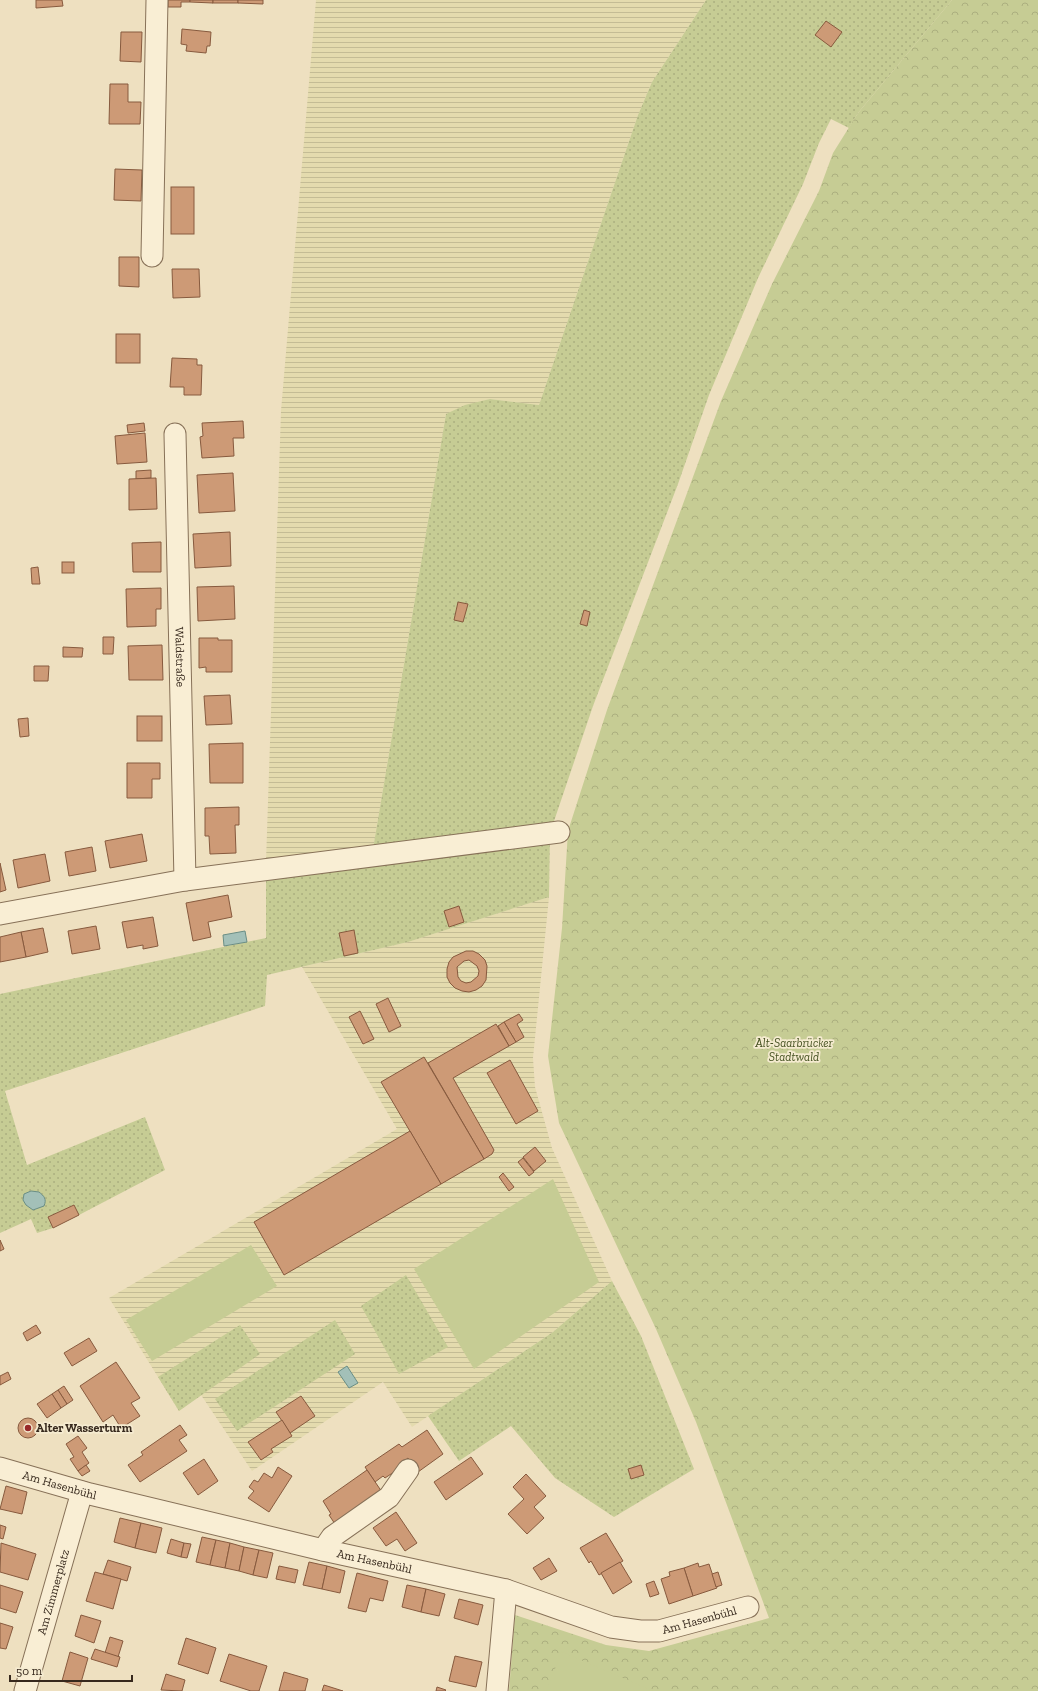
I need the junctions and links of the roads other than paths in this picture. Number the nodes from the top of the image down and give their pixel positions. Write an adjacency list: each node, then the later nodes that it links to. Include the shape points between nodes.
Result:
1 (157, 0): 2 (street)
2 (152, 256)
3 (176, 434): 5 (street, Waldstraße)
4 (559, 832): 5 (street)
5 (185, 880): 6 (street)
6 (0, 914)
7 (0, 1468): 9 (street, Am Hasenbühl)
8 (408, 1470): 10 (street, via 389,1497 332,1537)
9 (82, 1492): 10 (street, Am Hasenbühl); 13 (street, Am Zimmerplatz)
10 (323, 1550): 11 (street, Am Hasenbühl)
11 (506, 1590): 12 (street, Am Hasenbühl, via 611,1627 650,1632); 14 (street)
12 (748, 1607)
13 (25, 1691)
14 (497, 1691)

